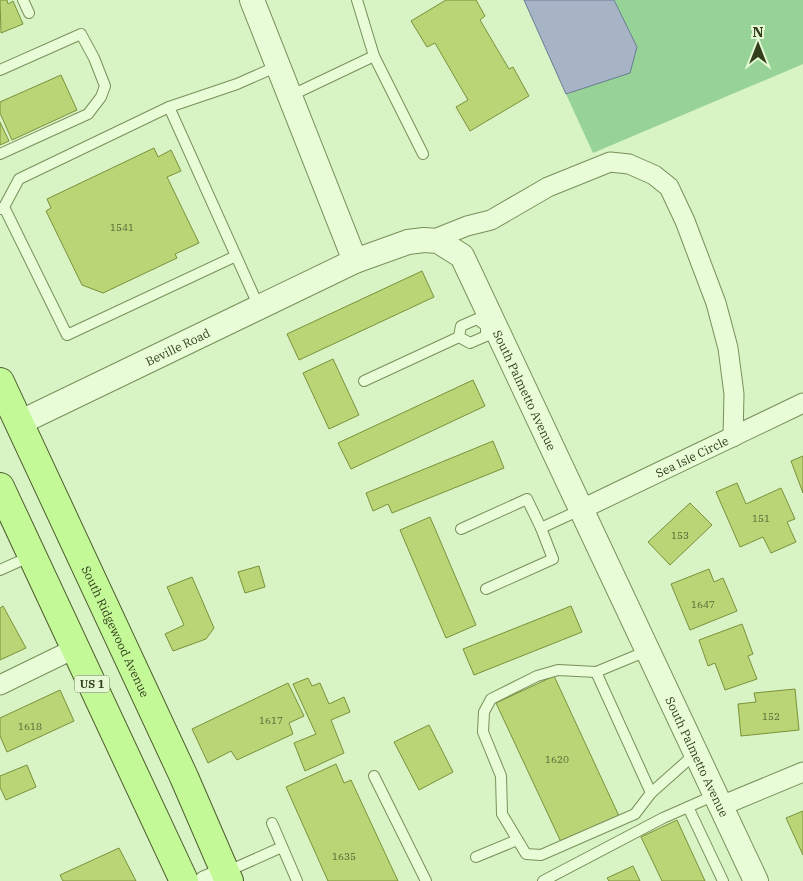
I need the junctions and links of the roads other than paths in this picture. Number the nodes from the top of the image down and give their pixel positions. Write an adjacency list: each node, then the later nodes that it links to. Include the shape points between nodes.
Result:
1 (23, 0): 4 (lane)
2 (252, 0): 6 (street)
3 (357, 0): 5 (lane)
4 (29, 13)
5 (374, 56): 8 (lane); 11 (lane)
6 (278, 66): 8 (street); 9 (lane)
7 (0, 70): 10 (lane, via 82,34 105,86 88,114)
8 (290, 96): 15 (street)
9 (170, 107): 12 (lane, via 19,179); 14 (lane)
10 (0, 154)
11 (422, 154)
12 (2, 208): 14 (lane, via 68,335)
13 (432, 240): 15 (street, via 408,242); 17 (street, South Palmetto Avenue, via 462,256); 23 (street, via 491,220 548,186 610,162 629,164 654,175 669,187 716,304 734,394)
14 (236, 256): 16 (lane)
15 (356, 261): 16 (street, Beville Road)
16 (259, 307): 22 (street, Beville Road)
17 (489, 324): 18 (lane, via 477,319 461,326); 18 (lane, via 486,336 470,343); 25 (street, South Palmetto Avenue)
18 (459, 337): 19 (lane)
19 (364, 381)
20 (0, 382): 22 (main road, South Ridgewood Avenue)
21 (803, 404): 23 (street, Sea Isle Circle)
22 (10, 427): 45 (main road, South Ridgewood Avenue, via 180,768)
23 (733, 437): 25 (street, Sea Isle Circle)
24 (0, 487): 28 (main road, US 1)
25 (580, 510): 26 (lane); 32 (street, South Palmetto Avenue)
26 (541, 528): 27 (lane, via 527,499); 30 (lane, via 553,559)
27 (461, 530)
28 (32, 555): 29 (lane); 31 (main road, US 1)
29 (0, 570)
30 (486, 589)
31 (76, 648): 34 (street); 46 (main road, US 1)
32 (647, 651): 33 (lane); 35 (street, South Palmetto Avenue)
33 (596, 672): 38 (lane); 42 (lane, via 558,670 537,676 491,699 484,712 483,732 501,776 502,814)
34 (0, 685)
35 (696, 754): 38 (lane); 39 (street, South Palmetto Avenue)
36 (803, 772): 39 (street)
37 (374, 776): 48 (lane)
38 (651, 793): 42 (lane, via 635,814 541,855 526,854)
39 (719, 800): 40 (lane); 51 (street, South Palmetto Avenue)
40 (688, 807): 49 (lane); 50 (lane)
41 (272, 823): 43 (lane)
42 (517, 840): 44 (lane)
43 (282, 847): 45 (lane); 47 (lane)
44 (476, 857)
45 (220, 878)
46 (184, 881)
47 (296, 881)
48 (426, 881)
49 (543, 881)
50 (723, 881)
51 (756, 881)

